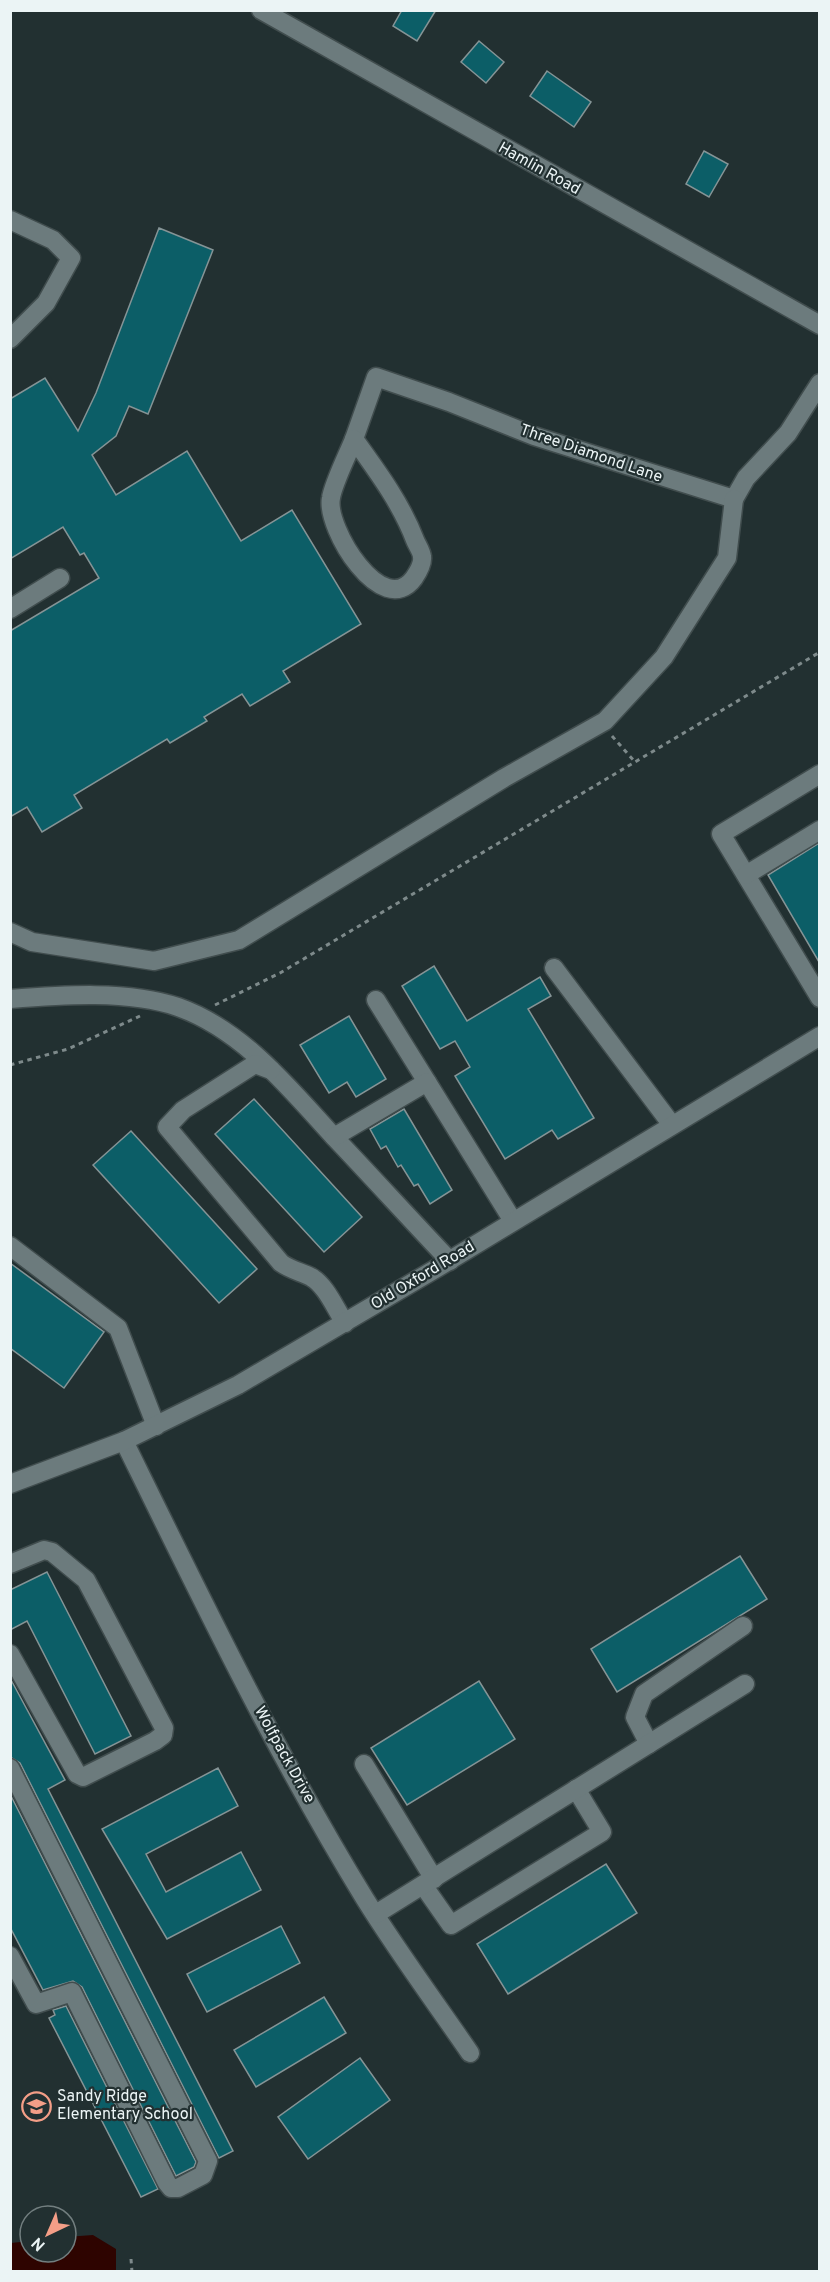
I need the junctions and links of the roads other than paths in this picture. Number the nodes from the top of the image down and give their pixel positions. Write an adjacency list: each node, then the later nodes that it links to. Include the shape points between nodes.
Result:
1 (261, 10): 3 (street, Hamlin Road)
2 (10, 220): 4 (street, via 53,240 70,258 46,303)
3 (819, 325)
4 (10, 339)
5 (819, 383): 7 (street, via 788,433 746,478)
6 (354, 439): 6 (street, Three Diamond Lane, via 331,498 331,512 343,541 369,578 383,586 400,588 419,571 422,557 406,516); 7 (street, Three Diamond Lane, via 376,377 534,436)
7 (734, 499): 13 (street, via 728,558 664,657 604,721 234,942 154,961 32,942)
8 (60, 578): 9 (street)
9 (10, 609)
10 (819, 774): 12 (street, via 721,834)
11 (819, 830): 12 (street)
12 (746, 875): 15 (street)
13 (10, 932)
14 (554, 968): 21 (street)
15 (819, 998)
16 (10, 999): 19 (street, via 54,995 161,1002 197,1014 226,1030)
17 (376, 1000): 20 (street)
18 (819, 1036): 21 (street, Old Oxford Road)
19 (272, 1071): 22 (street); 26 (street, via 255,1064 183,1110 167,1128 281,1263 312,1277 322,1287)
20 (427, 1082): 22 (street); 23 (street)
21 (672, 1125): 23 (street, Old Oxford Road)
22 (334, 1137): 25 (street)
23 (513, 1221): 25 (street, Old Oxford Road)
24 (10, 1246): 27 (street, via 118,1328)
25 (450, 1261): 26 (street, Old Oxford Road)
26 (345, 1323): 27 (street, Old Oxford Road, via 238,1385)
27 (156, 1426): 28 (street, Old Oxford Road)
28 (124, 1441): 29 (street, Old Oxford Road); 39 (street, Wolfpack Drive, via 266,1724)
29 (10, 1484)
30 (10, 1564): 32 (street, via 44,1550 52,1552 86,1580 164,1728 163,1735 83,1776 77,1774)
31 (744, 1626): 34 (street, via 644,1694 635,1717)
32 (10, 1654)
33 (745, 1684): 34 (street)
34 (649, 1744): 37 (street)
35 (364, 1764): 38 (street)
36 (10, 1768): 40 (street, via 207,2161 203,2175 171,2188 72,1992 36,2004)
37 (576, 1789): 38 (street); 38 (street, via 602,1832 451,1925)
38 (429, 1882): 39 (street)
39 (376, 1914): 41 (street, Wolfpack Drive)
40 (10, 1956)
41 (470, 2053)

